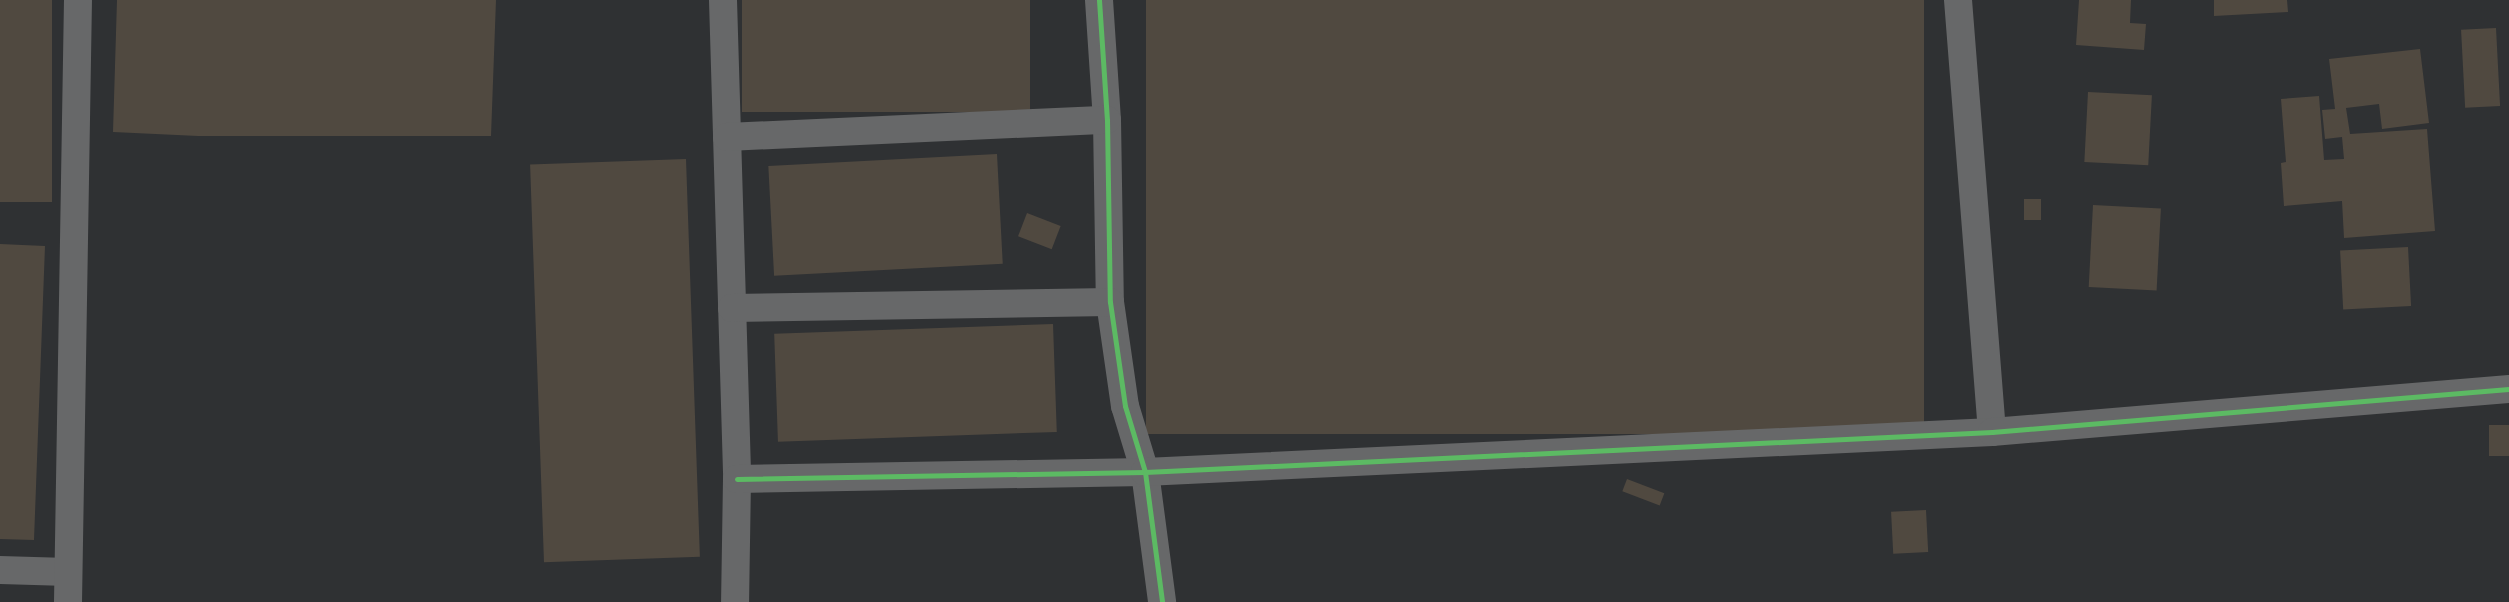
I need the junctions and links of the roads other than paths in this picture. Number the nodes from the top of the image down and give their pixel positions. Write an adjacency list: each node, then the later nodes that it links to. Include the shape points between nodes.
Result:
1 (78, 0): 14 (street)
2 (723, 0): 6 (street)
3 (1099, 0): 5 (street)
4 (1958, 0): 10 (street)
5 (1107, 120): 6 (street); 7 (street)
6 (727, 137): 8 (street)
7 (1110, 302): 8 (street); 11 (street, via 1125,406)
8 (732, 308): 12 (street)
9 (2509, 389): 10 (street)
10 (1992, 432): 11 (street)
11 (1144, 472): 12 (street); 17 (street)
12 (736, 479): 16 (street)
13 (0, 570): 14 (street)
14 (68, 572): 15 (street)
15 (68, 602)
16 (736, 602)
17 (1162, 602)

